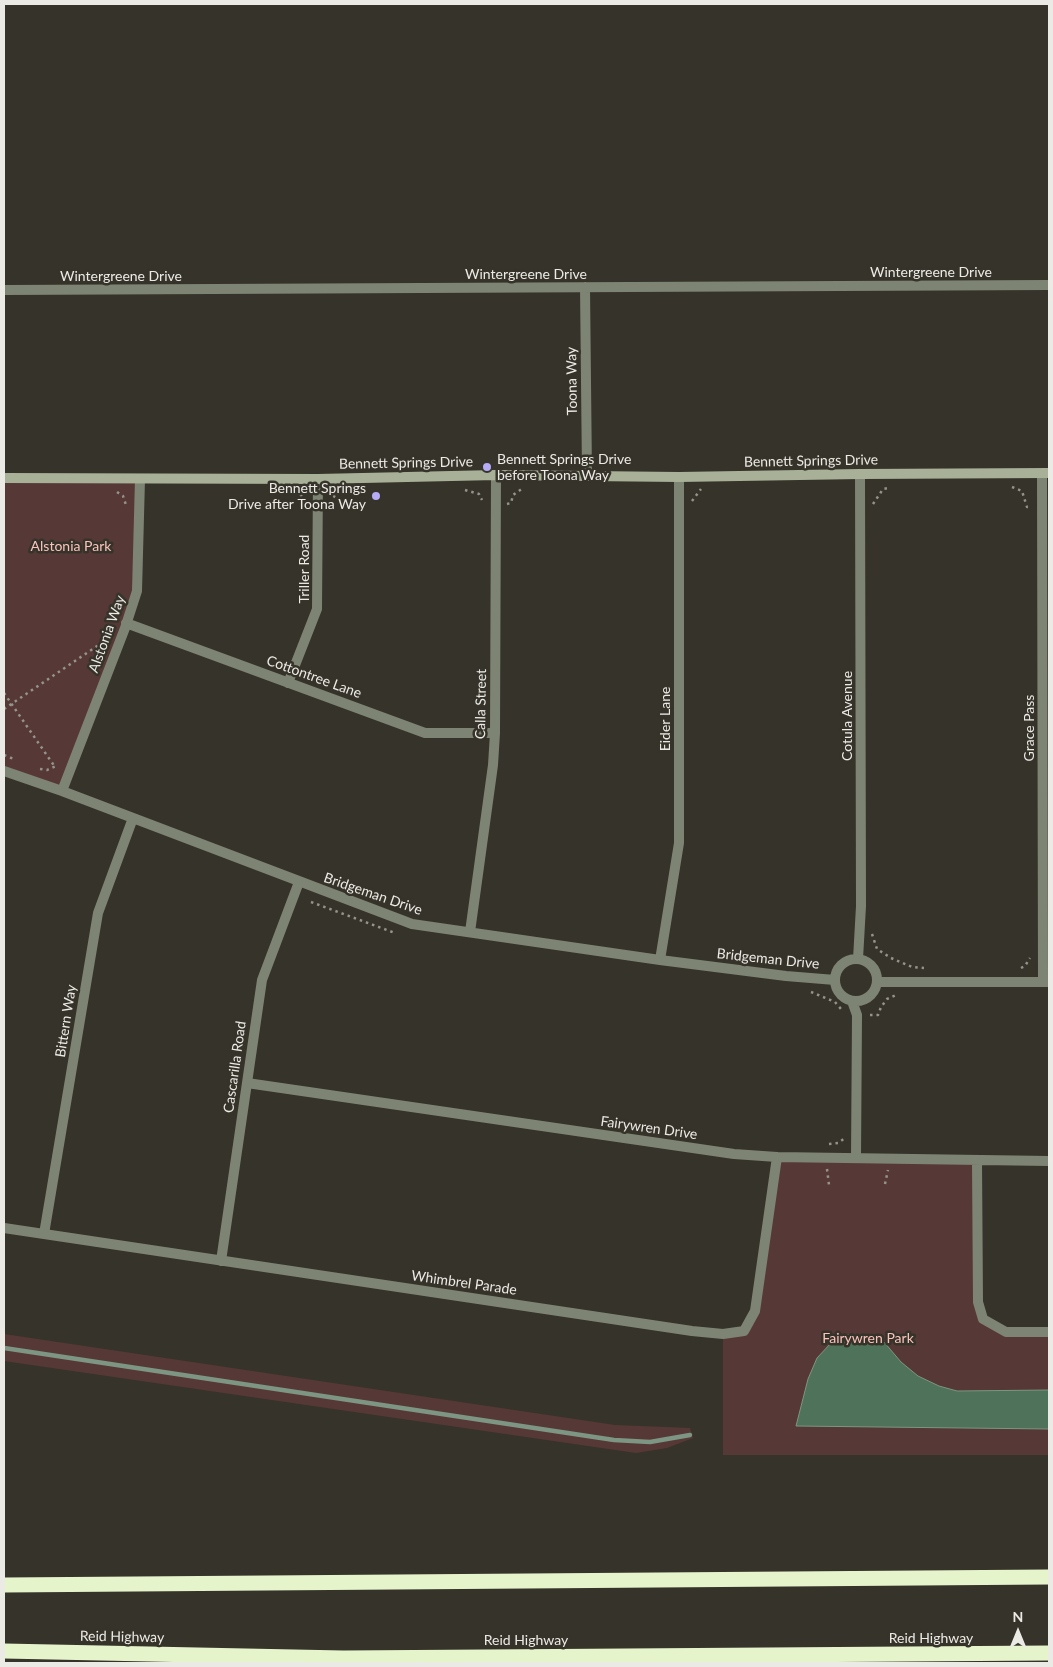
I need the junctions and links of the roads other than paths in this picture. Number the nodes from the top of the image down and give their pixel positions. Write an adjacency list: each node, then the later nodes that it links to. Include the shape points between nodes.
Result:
1 (1049, 285): 2 (street, Wintergreene Drive)
2 (585, 288): 3 (street, Wintergreene Drive); 7 (street, Toona Way)
3 (4, 290)
4 (860, 474): 5 (street, Bennett Springs Drive); 8 (street, Bennett Springs Drive); 20 (street, Cotula Avenue, via 861,906)
5 (1045, 474): 24 (street, Grace Pass, via 1042,507 1043,954)
6 (496, 475): 7 (street, Bennett Springs Drive); 10 (street, Bennett Springs Drive); 14 (street, Calla Street)
7 (587, 475): 8 (street, Bennett Springs Drive)
8 (679, 477): 21 (street, Eider Lane, via 679,842)
9 (4, 478): 11 (street, Bennett Springs Drive)
10 (318, 479): 11 (street, Bennett Springs Drive); 13 (street, Triller Road, via 317,609)
11 (140, 480): 12 (street, Alstonia Way, via 137,592)
12 (126, 625): 13 (street, Cottontree Lane); 16 (street, Alstonia Way)
13 (288, 683): 14 (street, Cottontree Lane, via 425,733)
14 (496, 733): 19 (street, Calla Street)
15 (6, 772): 16 (street, Bridgeman Drive)
16 (62, 791): 17 (street, Bridgeman Drive)
17 (133, 818): 18 (street, Bridgeman Drive); 32 (street, Bittern Way, via 98,913)
18 (299, 882): 19 (street, Bridgeman Drive, via 412,924); 26 (street, Cascarilla Road, via 262,980)
19 (470, 932): 21 (street, Bridgeman Drive)
20 (858, 959): 22 (street, via 845,962); 23 (street, via 870,964)
21 (660, 960): 22 (street, Bridgeman Drive)
22 (834, 980): 25 (street, via 840,994)
23 (878, 982): 24 (street); 25 (street, via 869,997)
24 (1046, 982)
25 (852, 1001): 28 (street, via 857,1015)
26 (247, 1083): 27 (street, Fairywren Drive, via 734,1154); 33 (street, Cascarilla Road)
27 (777, 1157): 28 (street, Fairywren Drive); 33 (street, Whimbrel Parade, via 755,1311 744,1331 723,1334 692,1331)
28 (856, 1157): 29 (street, Fairywren Drive)
29 (977, 1161): 30 (street, Fairywren Drive); 34 (street, via 978,1302 983,1319 1006,1332)
30 (1049, 1161)
31 (4, 1228): 32 (street, Whimbrel Parade)
32 (44, 1234): 33 (street, Whimbrel Parade)
33 (220, 1260)
34 (1049, 1332)
35 (1049, 1577): 36 (highway)
36 (4, 1585)
37 (4, 1650): 38 (highway, Reid Highway, via 343,1658)
38 (1049, 1654)

